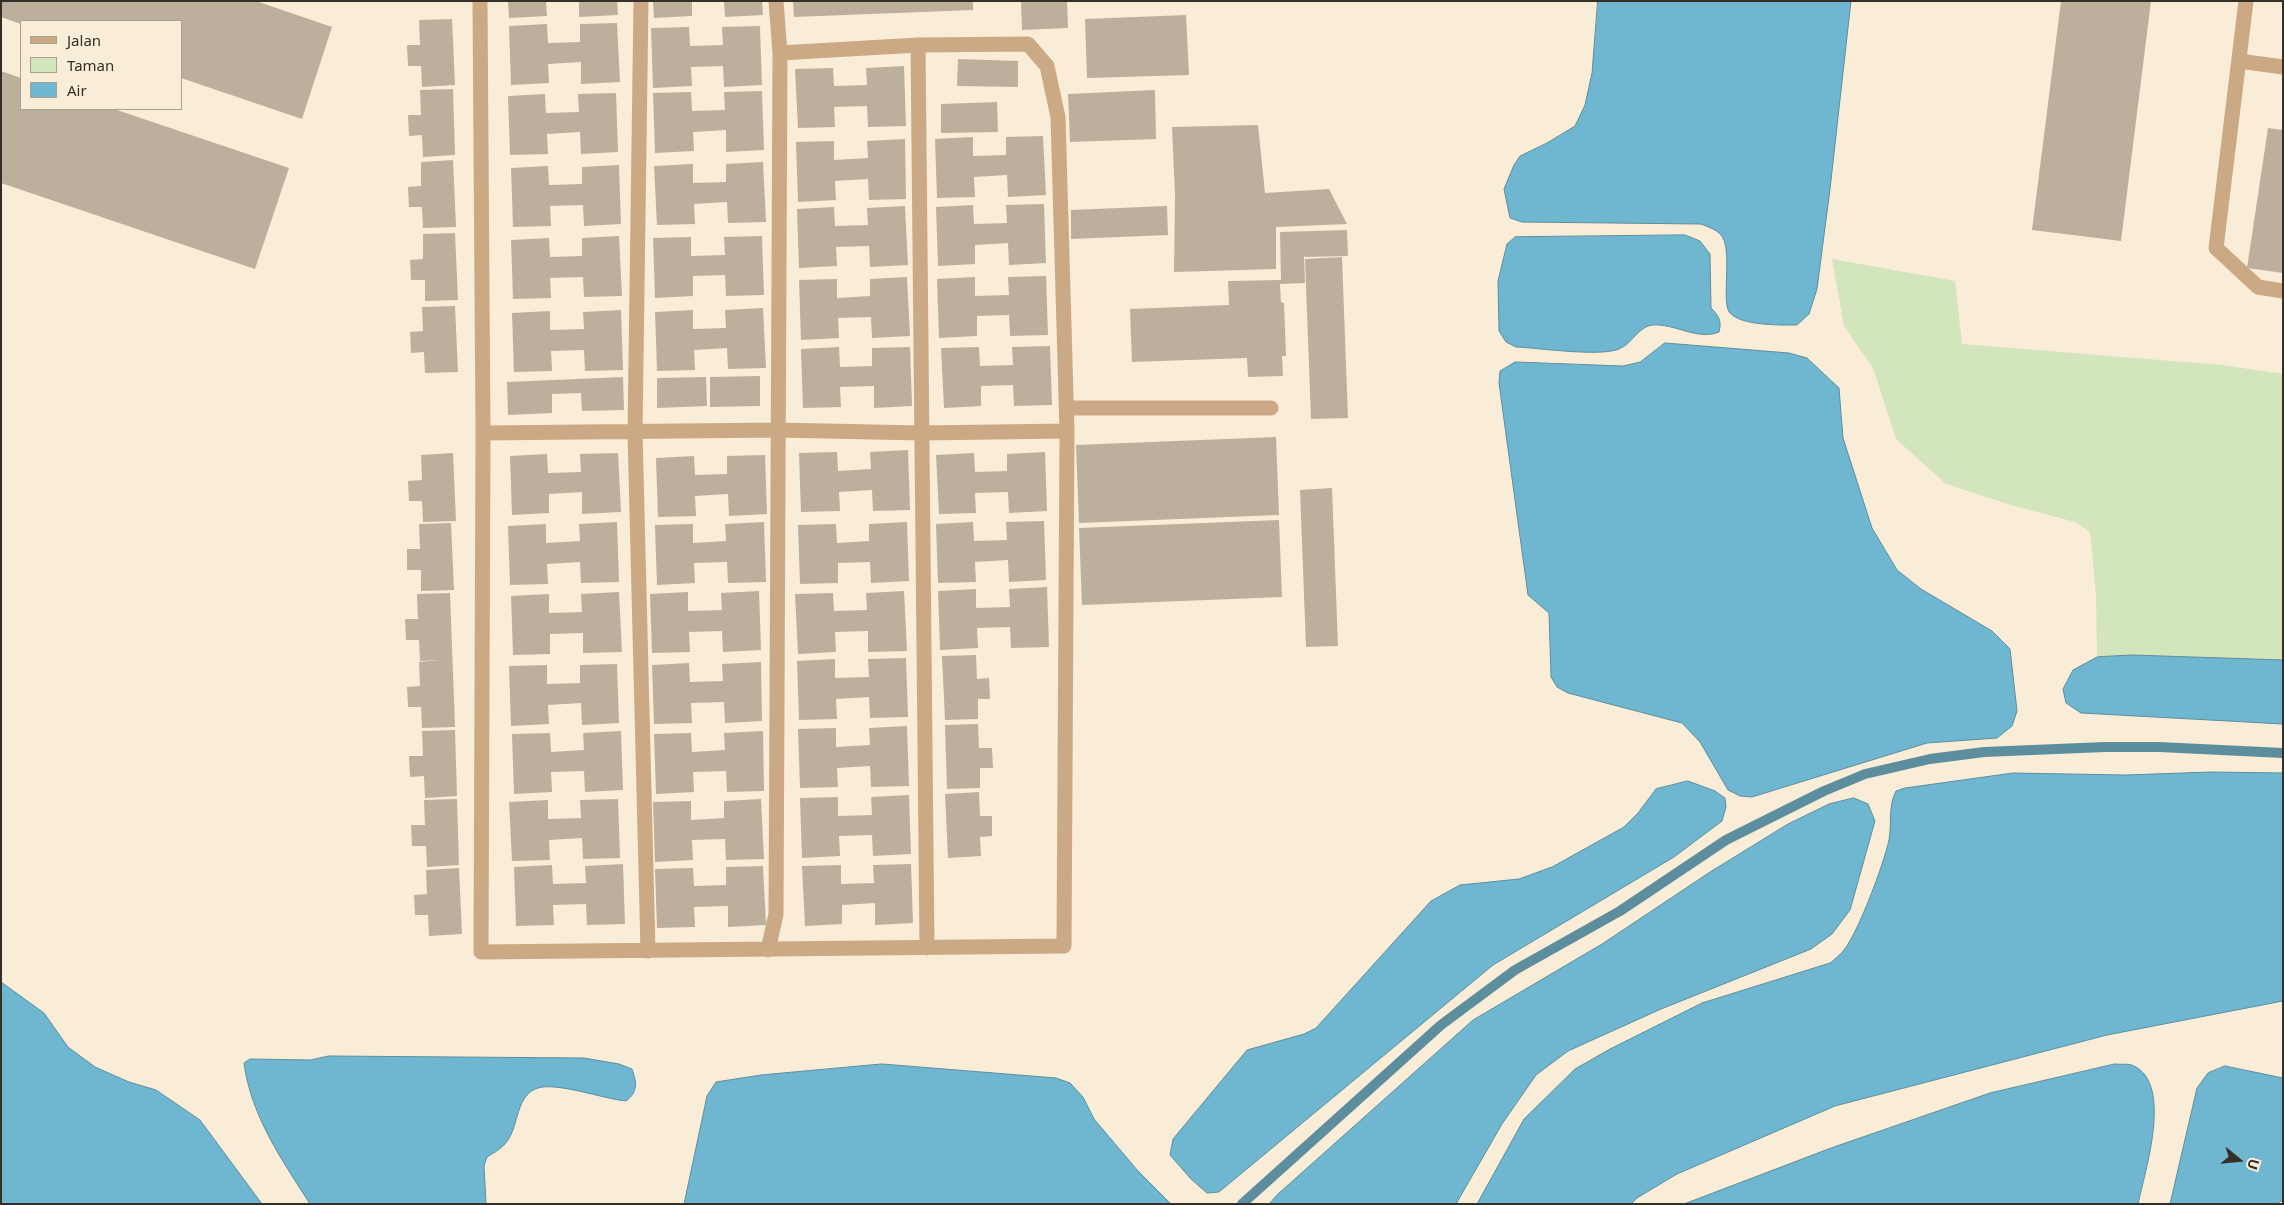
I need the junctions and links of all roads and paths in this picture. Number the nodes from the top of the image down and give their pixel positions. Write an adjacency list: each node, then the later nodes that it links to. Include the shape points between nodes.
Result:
1 (480, 1): 15 (street)
2 (641, 1): 14 (street)
3 (776, 1): 6 (street)
4 (2246, 1): 7 (street)
5 (918, 45): 6 (street); 10 (street, via 1028,44 1047,66 1058,117); 16 (street)
6 (780, 53): 12 (street)
7 (2239, 61): 8 (street); 9 (street, via 2216,248 2258,287)
8 (2283, 67)
9 (2283, 290)
10 (1067, 408): 11 (street); 13 (street)
11 (1271, 408)
12 (778, 430): 14 (street); 16 (street); 18 (street, via 776,914)
13 (1067, 431): 16 (street); 17 (street, via 1064,946)
14 (635, 432): 15 (street); 19 (street)
15 (483, 433): 19 (street, via 481,952)
16 (921, 433): 17 (street)
17 (927, 948): 18 (street)
18 (768, 950): 19 (street)
19 (648, 951)

